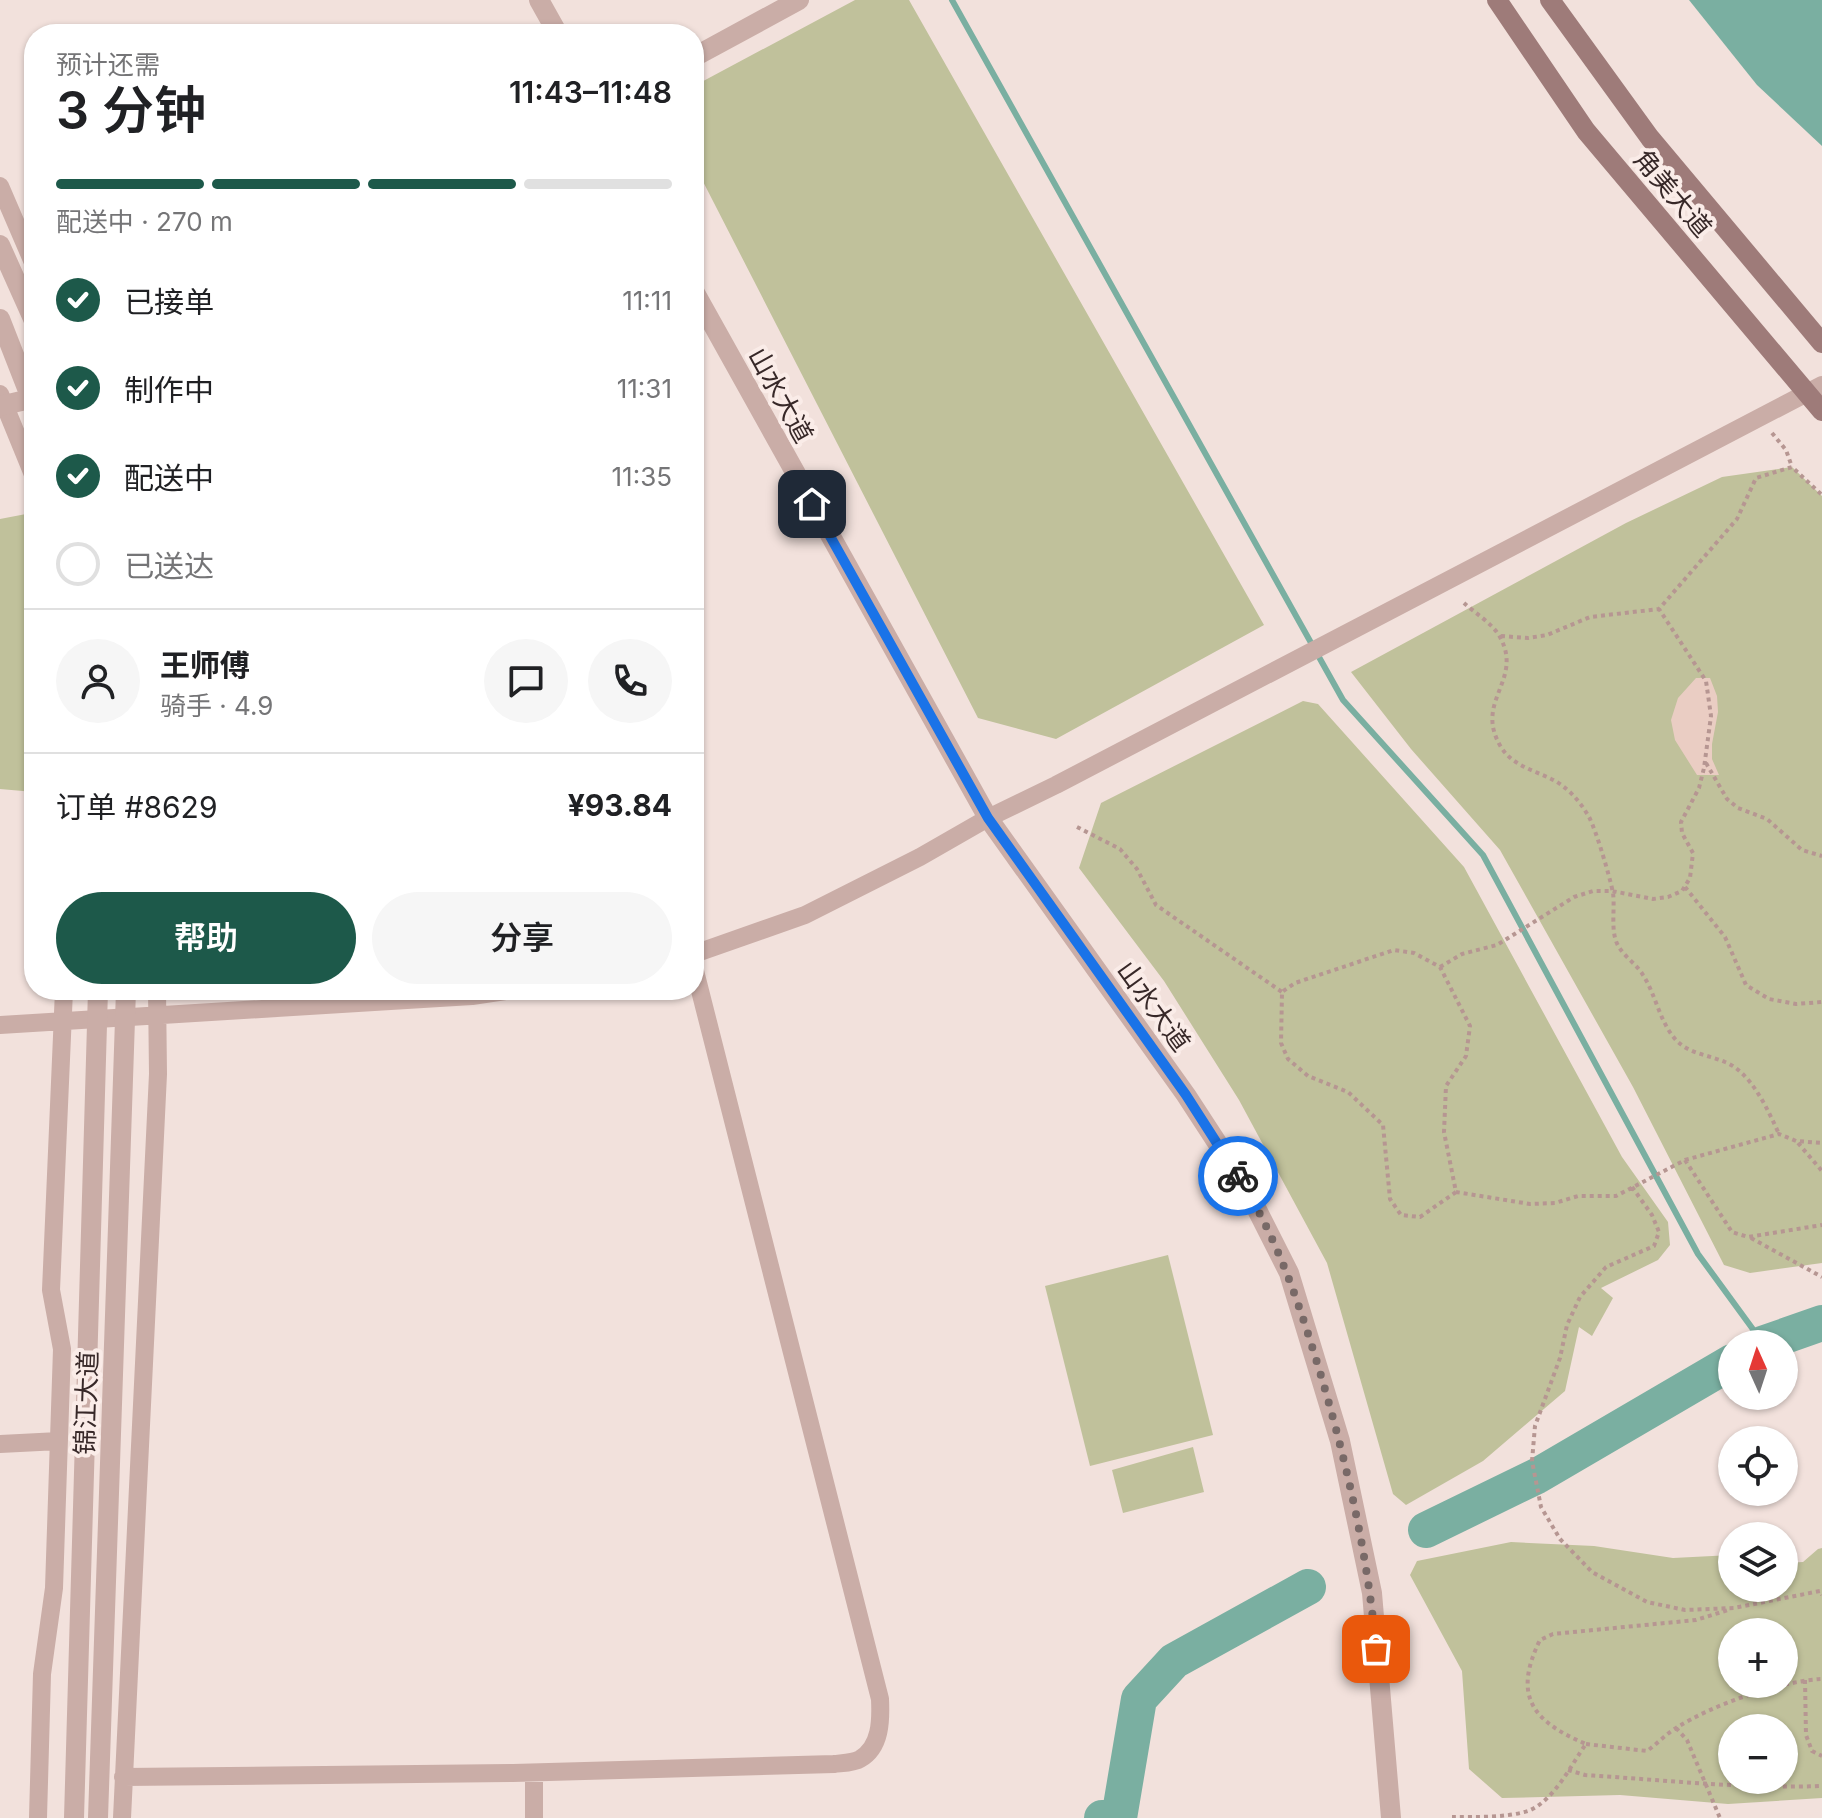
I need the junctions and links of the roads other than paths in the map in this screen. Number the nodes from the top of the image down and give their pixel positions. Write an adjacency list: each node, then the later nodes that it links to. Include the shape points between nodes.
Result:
1 (539, 0): 5 (street)
2 (799, 0): 6 (street)
3 (1497, 0): 15 (main road, 角美大道, via 1586,131)
4 (1550, 0): 13 (main road, 角美大道, via 1650,138)
5 (552, 24)
6 (704, 52)
7 (0, 186): 8 (street)
8 (24, 242)
9 (0, 245): 10 (street)
10 (24, 299)
11 (704, 309): 20 (street, 山水大道)
12 (0, 319): 14 (street)
13 (1822, 343)
14 (24, 379)
15 (1815, 390): 18 (main road, 角美大道); 20 (street)
16 (24, 401): 17 (street)
17 (2, 402): 19 (street)
18 (1822, 411)
19 (24, 454)
20 (988, 818): 21 (street, via 805,915); 42 (street, 山水大道, via 1186,1095 1244,1184 1289,1273 1340,1441 1372,1593)
21 (704, 950)
22 (63, 1000): 31 (street)
23 (98, 1000): 30 (street, 锦江大道)
24 (126, 1000): 29 (street, 锦江大道)
25 (157, 1000): 28 (street)
26 (406, 1000): 28 (street)
27 (702, 1000): 35 (street, via 880,1699 881,1723 875,1742 860,1759 834,1764)
28 (158, 1015): 29 (street); 36 (street)
29 (126, 1017): 30 (street); 39 (street, 锦江大道)
30 (97, 1019): 31 (street); 38 (street, 锦江大道)
31 (61, 1021): 32 (street); 33 (street, via 51,1290 62,1349)
32 (0, 1025)
33 (59, 1441): 34 (street); 37 (street, via 54,1588 42,1674)
34 (0, 1444)
35 (534, 1773): 36 (street); 41 (street)
36 (123, 1777): 40 (street)
37 (38, 1818)
38 (74, 1818)
39 (98, 1818)
40 (122, 1818)
41 (534, 1818)
42 (1391, 1818)

